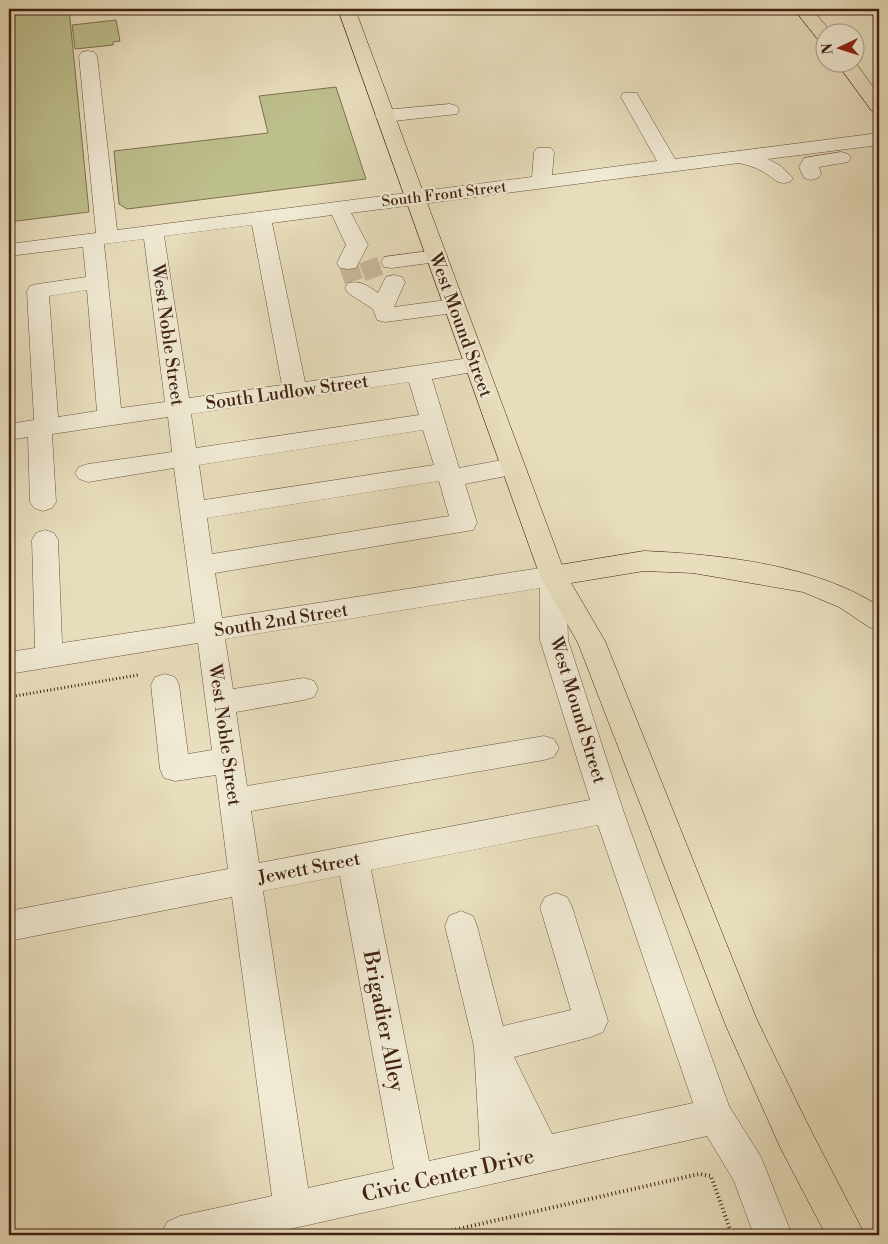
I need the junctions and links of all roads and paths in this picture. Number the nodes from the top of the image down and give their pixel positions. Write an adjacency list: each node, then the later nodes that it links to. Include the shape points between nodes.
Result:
1 (346, 9): 9 (main road, West Mound Street)
2 (803, 9): 3 (main road)
3 (816, 25)
4 (88, 56): 22 (street)
5 (853, 72): 7 (main road)
6 (630, 97): 14 (street)
7 (879, 107)
8 (450, 110): 9 (street)
9 (385, 116): 18 (main road, West Mound Street)
10 (879, 139): 13 (street, South Front Street)
11 (879, 150): 15 (street, via 811,162 808,167)
12 (544, 152): 17 (street)
13 (740, 157): 14 (street, South Front Street); 16 (street, via 765,164)
14 (669, 165): 17 (street, South Front Street)
15 (811, 174)
16 (783, 178)
17 (542, 181): 18 (street, South Front Street)
18 (414, 198): 19 (street, South Front Street); 24 (main road, West Mound Street)
19 (338, 208): 20 (street, South Front Street); 25 (street)
20 (261, 218): 21 (street, South Front Street); 31 (street)
21 (153, 231): 22 (street, South Front Street); 32 (street, West Noble Street)
22 (100, 238): 23 (street, South Front Street); 26 (street)
23 (9, 250)
24 (436, 256): 25 (street); 28 (main road, West Mound Street)
25 (372, 268): 27 (street); 27 (street)
26 (97, 282): 33 (street); 35 (street, via 38,291)
27 (383, 306): 28 (street, via 385,315)
28 (454, 306): 29 (main road, West Mound Street)
29 (476, 365): 30 (street, South Ludlow Street); 38 (main road, West Mound Street)
30 (418, 373): 31 (street, South Ludlow Street); 34 (street)
31 (295, 391): 32 (street, South Ludlow Street)
32 (178, 408): 33 (street, South Ludlow Street); 37 (street, West Noble Street)
33 (110, 417): 35 (street, South Ludlow Street)
34 (432, 421): 37 (street); 40 (street)
35 (43, 427): 36 (street, South Ludlow Street); 41 (street)
36 (9, 432)
37 (186, 459): 39 (street); 42 (street, West Noble Street)
38 (513, 467): 40 (street); 45 (main road, West Mound Street)
39 (88, 473)
40 (449, 474): 42 (street); 44 (street, via 464,523)
41 (43, 502)
42 (193, 510): 44 (street, West Noble Street)
43 (45, 540): 48 (street)
44 (201, 566): 47 (street, West Noble Street)
45 (553, 576): 46 (main road, via 644,561 693,563 807,583 849,600); 47 (street, South 2nd Street); 57 (street, West Mound Street, via 554,640); 73 (main road, via 592,641 743,1026 794,1136)
46 (879, 620)
47 (210, 631): 48 (street, South 2nd Street); 53 (street, West Noble Street)
48 (49, 657): 49 (street, South 2nd Street)
49 (9, 663)
50 (156, 679): 52 (path); 55 (street, via 175,770)
51 (304, 690): 53 (street)
52 (9, 697)
53 (220, 703): 55 (street, West Noble Street)
54 (544, 748): 56 (street)
55 (229, 760): 56 (street, West Noble Street)
56 (235, 801): 59 (street, West Noble Street)
57 (608, 810): 58 (street, Jewett Street); 64 (street, West Mound Street)
58 (353, 860): 59 (street, Jewett Street); 67 (street, Brigadier Alley)
59 (246, 880): 61 (street, Jewett Street); 68 (street, West Noble Street)
60 (556, 908): 63 (street, via 591,1021)
61 (9, 926)
62 (461, 926): 63 (street)
63 (491, 1046): 65 (street); 66 (street)
64 (715, 1116): 65 (street, Civic Center Drive); 72 (street, West Mound Street, via 748,1170)
65 (542, 1154): 66 (street, Civic Center Drive)
66 (499, 1163): 67 (street, Civic Center Drive)
67 (415, 1183): 68 (street, Civic Center Drive)
68 (293, 1210): 69 (street, Civic Center Drive)
69 (180, 1235)
70 (432, 1235): 71 (path, via 699,1174 711,1176)
71 (732, 1235)
72 (773, 1235)
73 (846, 1235)

